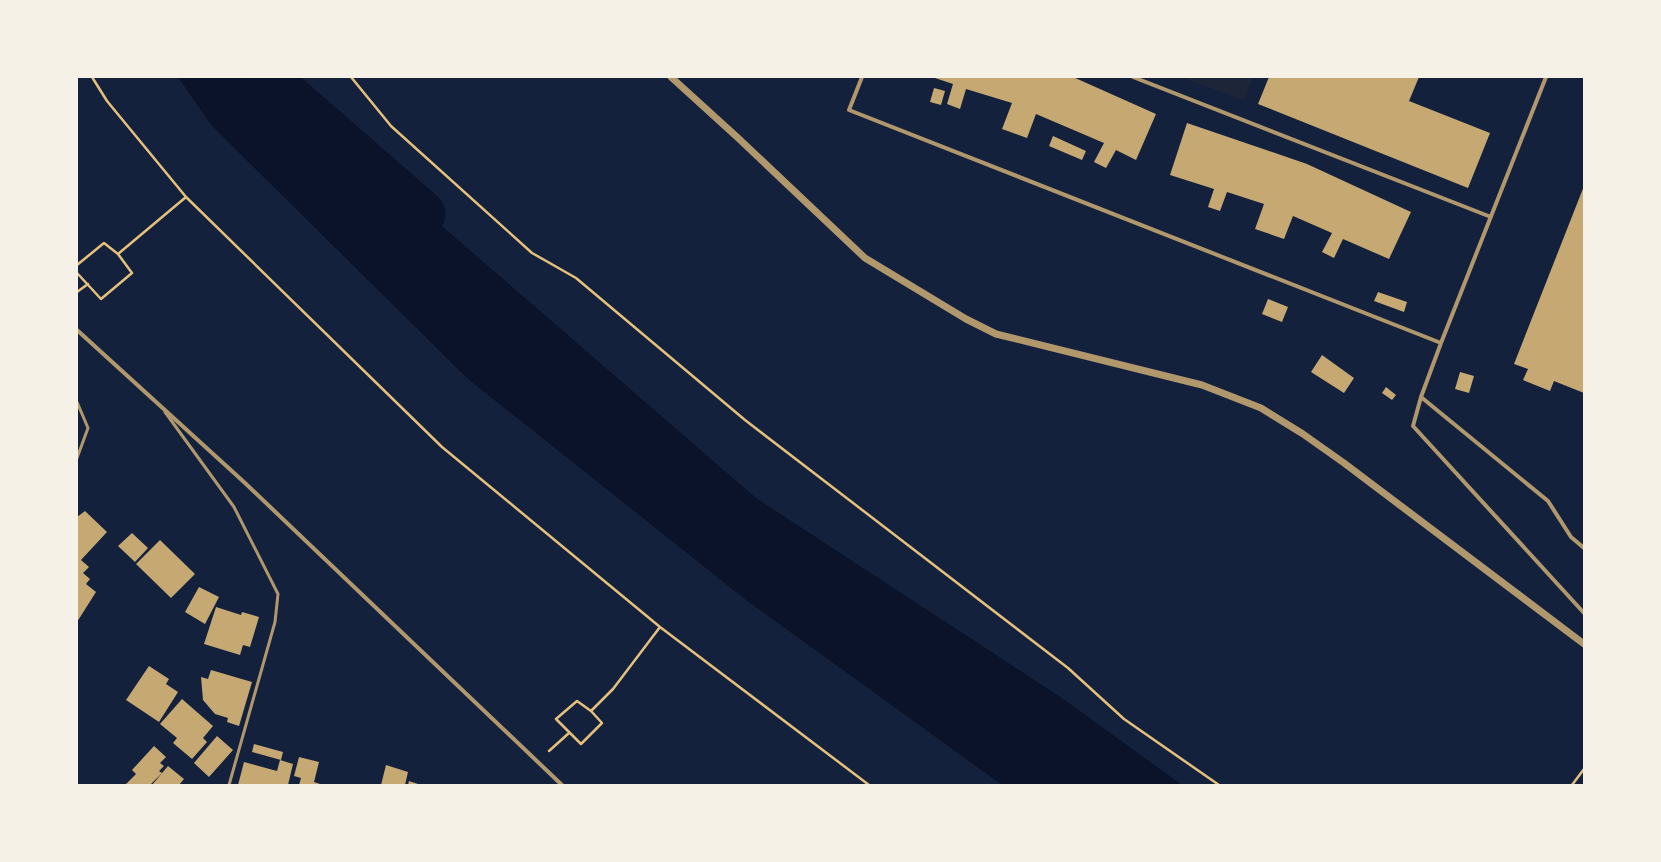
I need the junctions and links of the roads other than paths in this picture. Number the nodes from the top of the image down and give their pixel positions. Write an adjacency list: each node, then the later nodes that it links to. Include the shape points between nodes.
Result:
1 (671, 77): 14 (street, via 865,258 929,298 996,334 1202,385 1261,408 1344,463)
2 (862, 77): 7 (street, via 849,110)
3 (1133, 77): 5 (street)
4 (1546, 77): 5 (street)
5 (1491, 217): 7 (street)
6 (77, 330): 10 (street)
7 (1442, 343): 8 (street)
8 (1421, 397): 12 (street, via 1548,501 1571,537); 13 (street, via 1413,426)
9 (77, 402): 11 (lane, via 88,428)
10 (162, 407): 15 (lane, via 234,507 278,594 275,622); 16 (street)
11 (77, 458)
12 (1584, 548)
13 (1584, 613)
14 (1584, 644)
15 (229, 785)
16 (562, 785)

